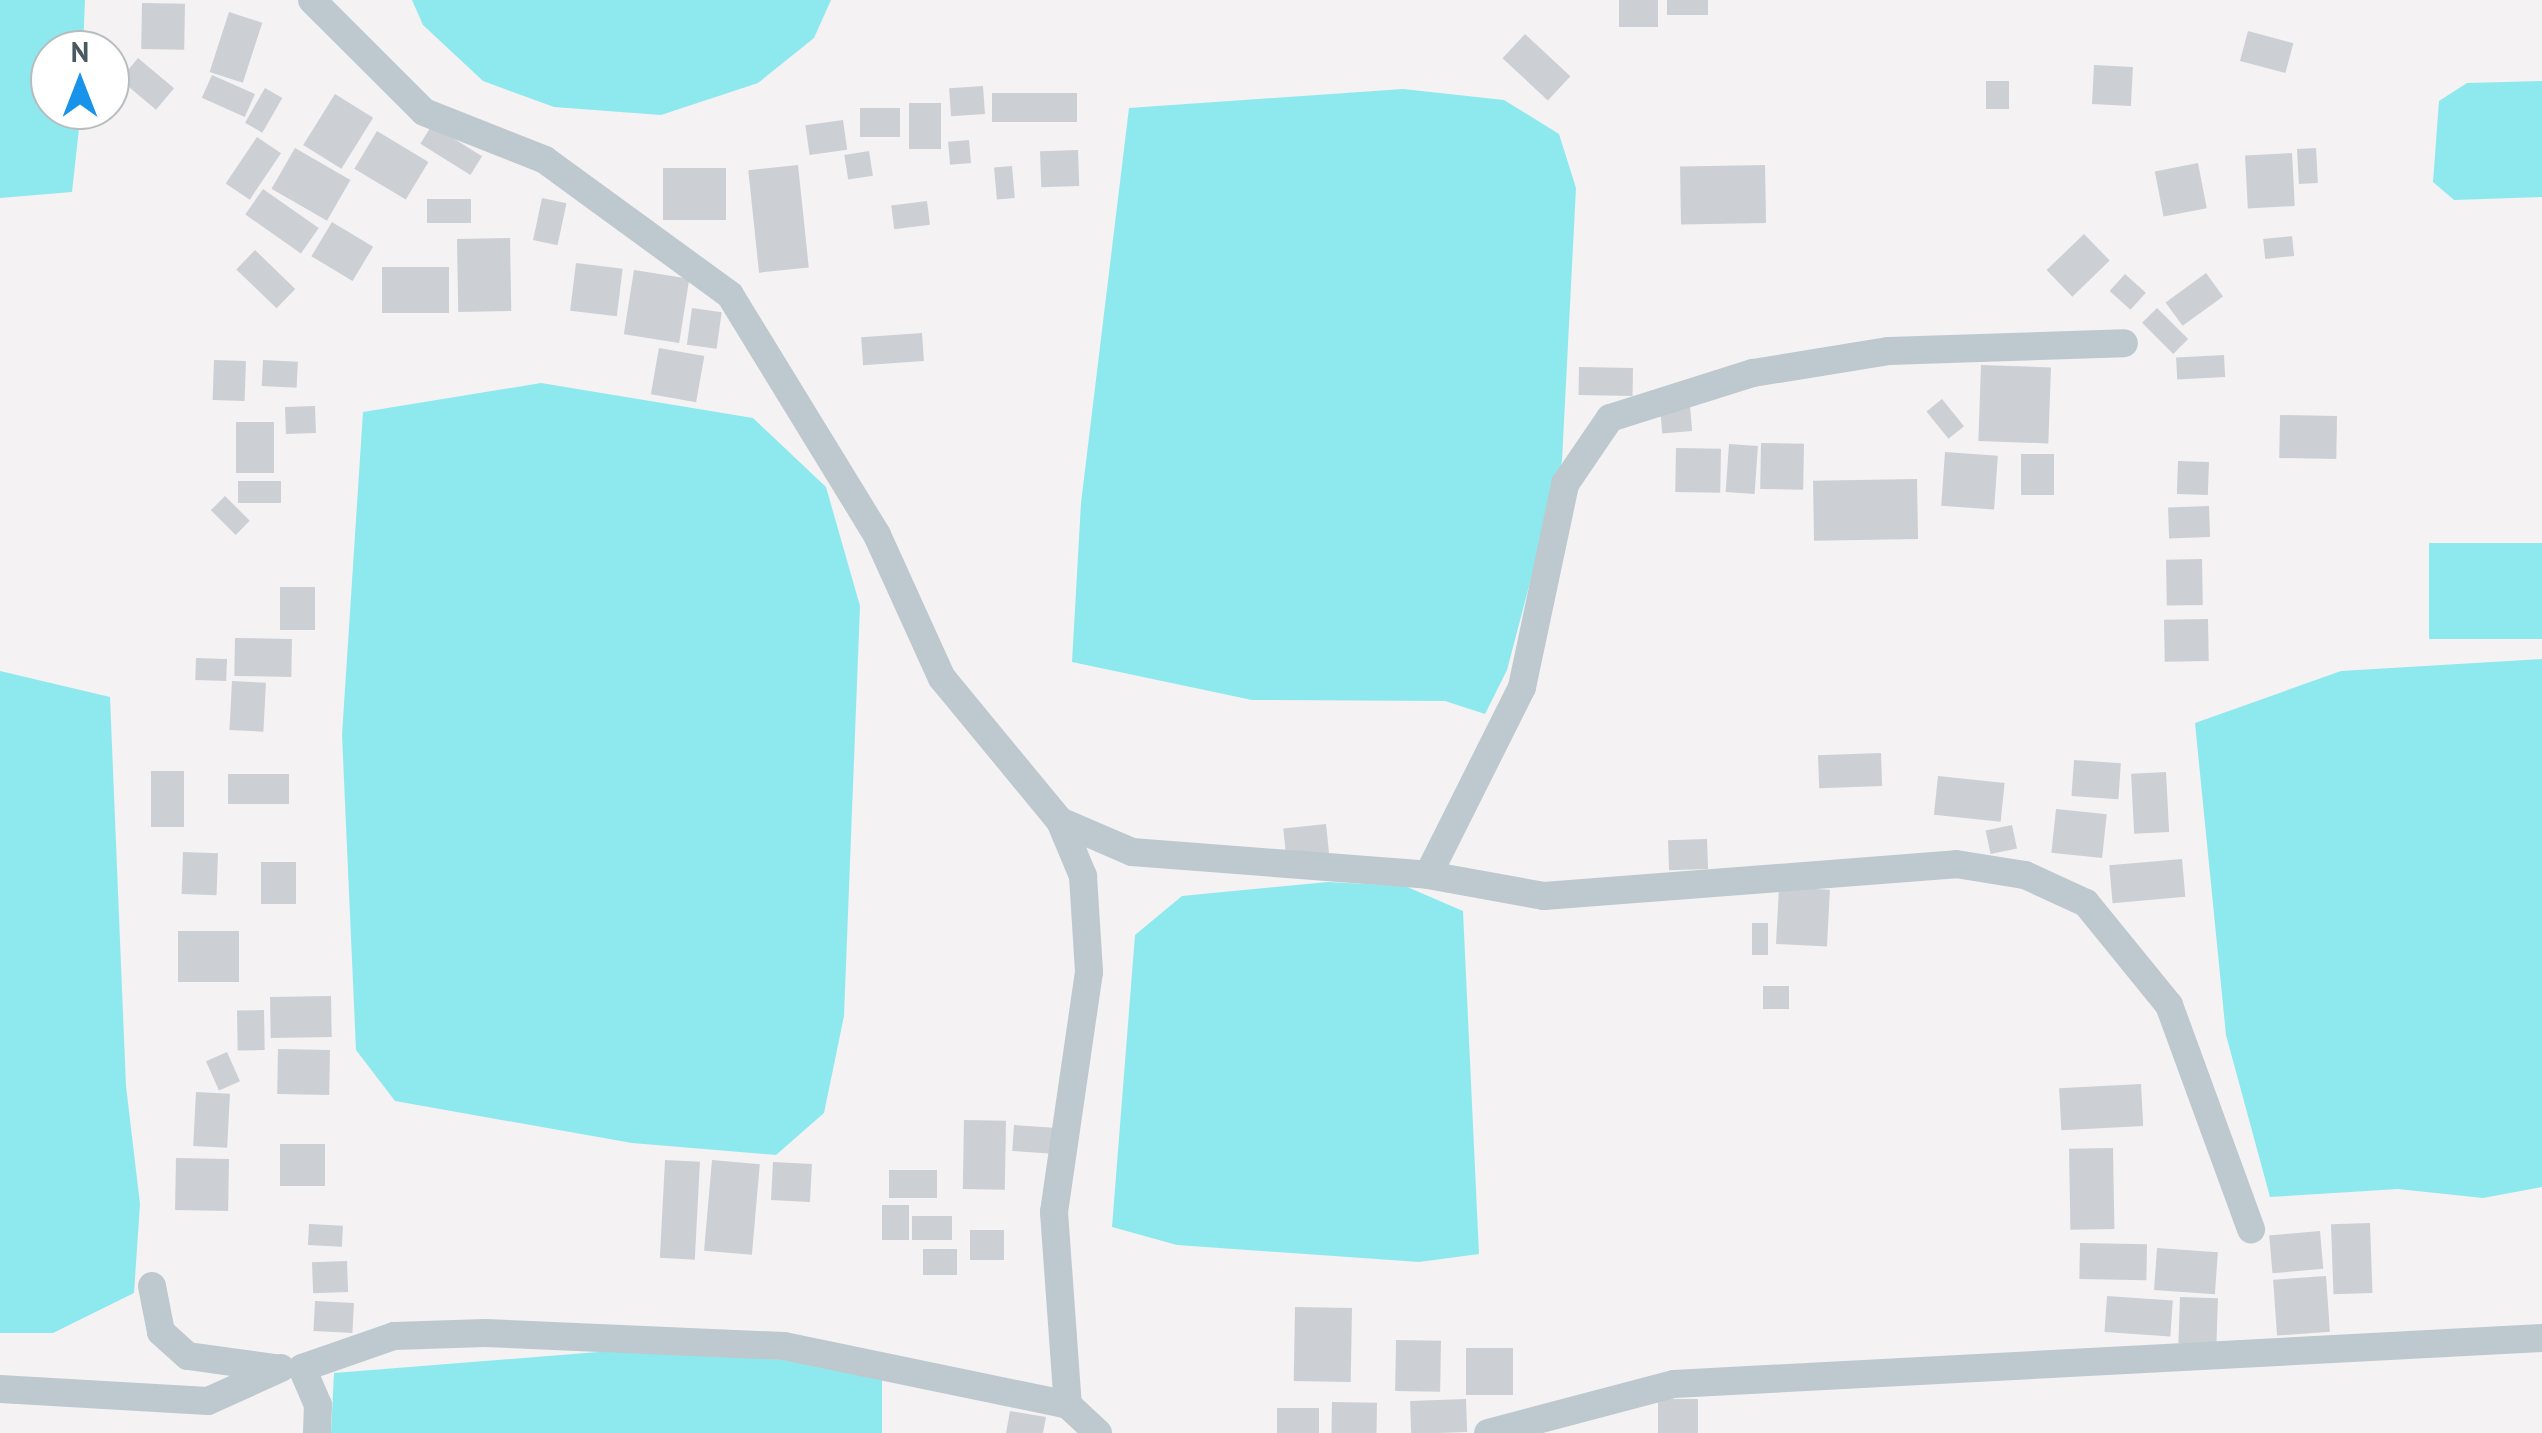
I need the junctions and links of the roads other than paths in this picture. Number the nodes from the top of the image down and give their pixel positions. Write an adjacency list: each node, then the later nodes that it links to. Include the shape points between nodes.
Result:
1 (312, 0): 3 (street, via 424,112 546,160 730,296 877,535 942,678)
2 (2124, 343): 4 (street, via 1889,352 1753,373 1610,418 1565,484 1522,687)
3 (1060, 821): 4 (street, via 1132,852); 10 (street, via 1082,876 1089,972 1054,1212)
4 (1428, 875): 5 (street, via 1544,896 1956,864 2026,875 2086,903 2169,1006)
5 (2251, 1229)
6 (152, 1286): 8 (street, via 161,1332 188,1356)
7 (2542, 1338): 13 (street, via 1674,1384)
8 (292, 1368): 9 (street, via 208,1401); 10 (street, via 394,1336 693,1336 863,1359); 11 (street, via 318,1405)
9 (0, 1389)
10 (1068, 1405): 12 (street)
11 (317, 1433)
12 (1098, 1433)
13 (1488, 1433)

